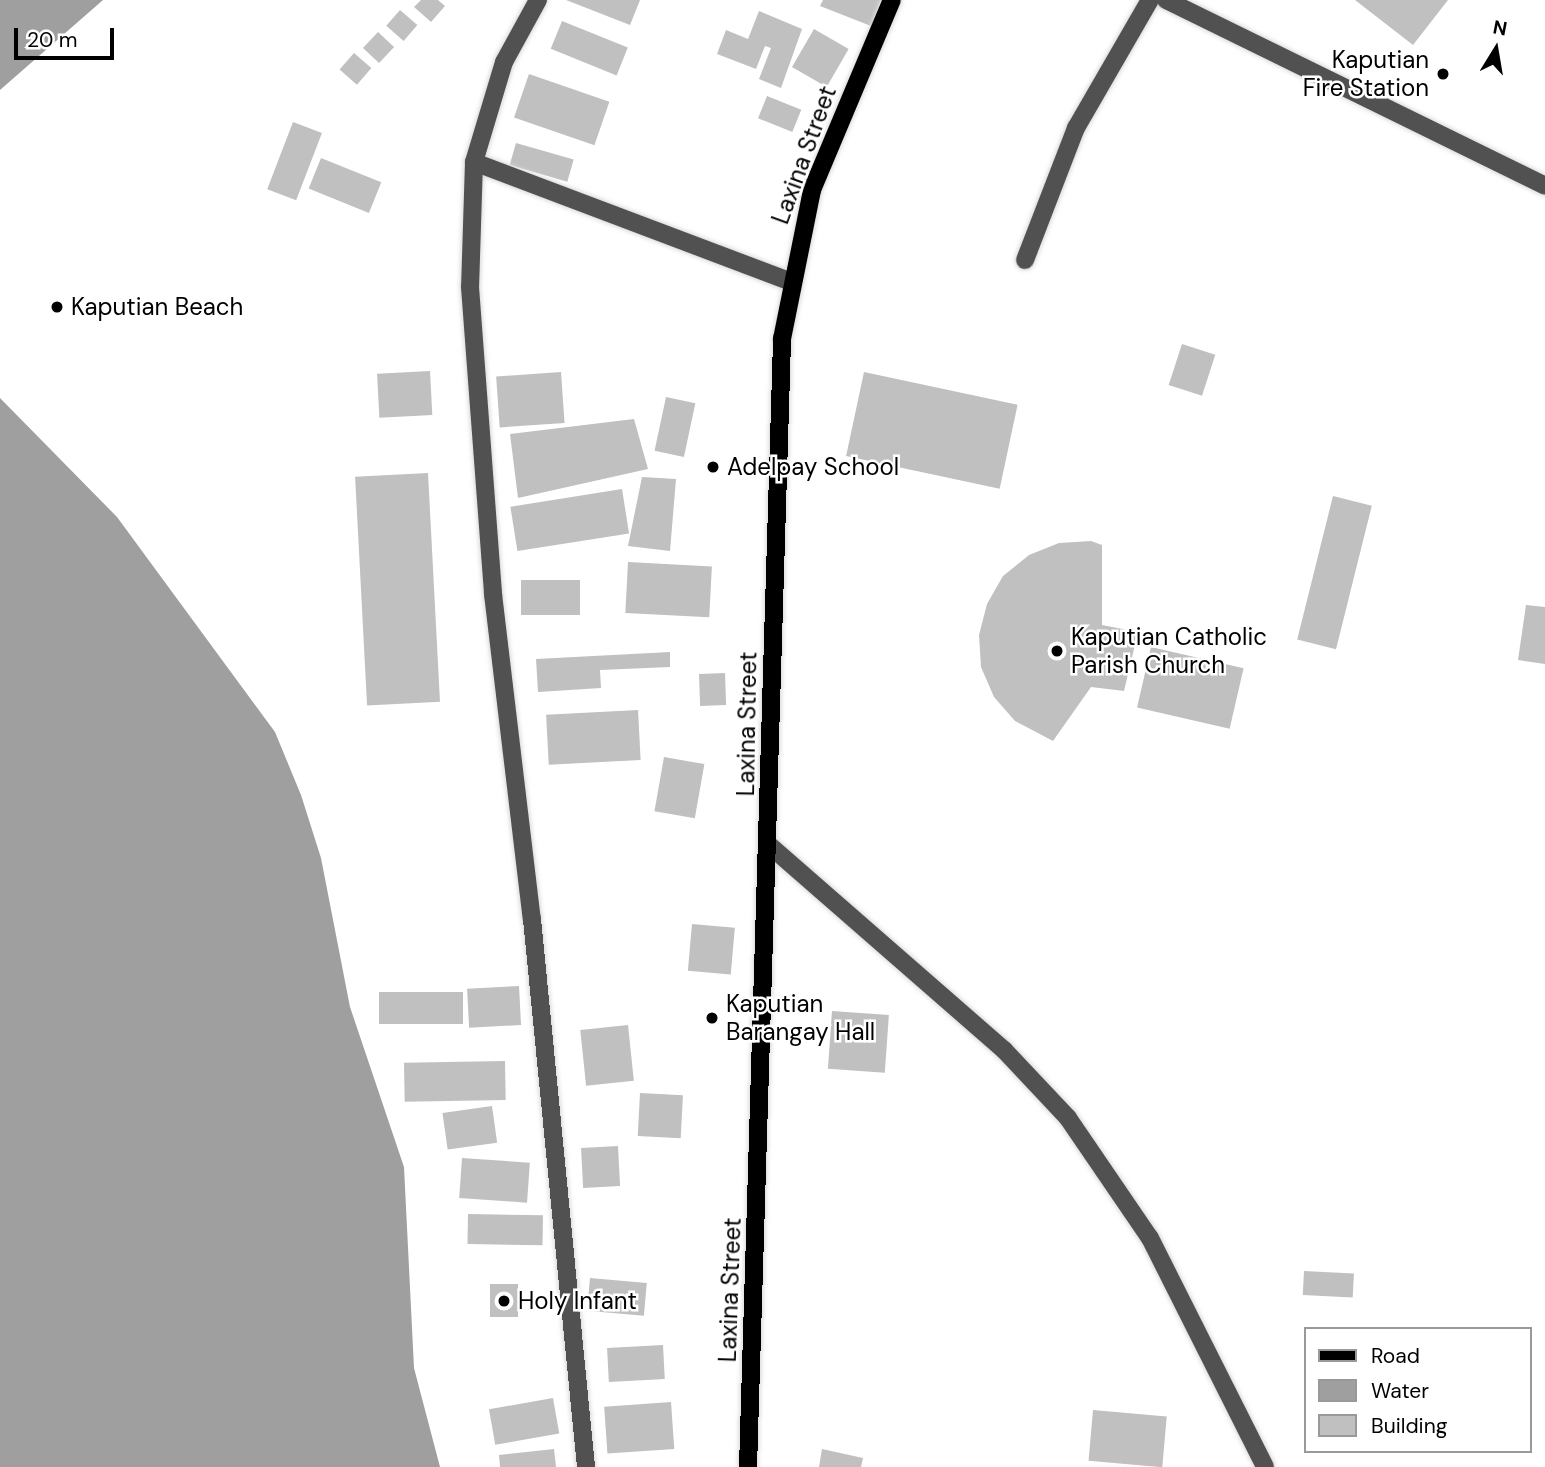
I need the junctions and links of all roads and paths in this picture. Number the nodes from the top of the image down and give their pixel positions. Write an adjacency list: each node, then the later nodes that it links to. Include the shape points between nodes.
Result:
1 (538, 0): 5 (street, via 504,62)
2 (892, 0): 8 (main road, Laxina Street, via 812,190)
3 (1150, 0): 7 (street, via 1076,128)
4 (1166, 0): 6 (street)
5 (474, 162): 8 (street); 10 (street, via 469,225 480,448)
6 (1545, 186)
7 (1025, 260)
8 (791, 282): 9 (main road, Laxina Street, via 777,402)
9 (769, 845): 11 (main road, Laxina Street); 12 (street, via 1004,1050 1068,1118 1150,1238)
10 (586, 1467)
11 (748, 1467)
12 (1265, 1467)

